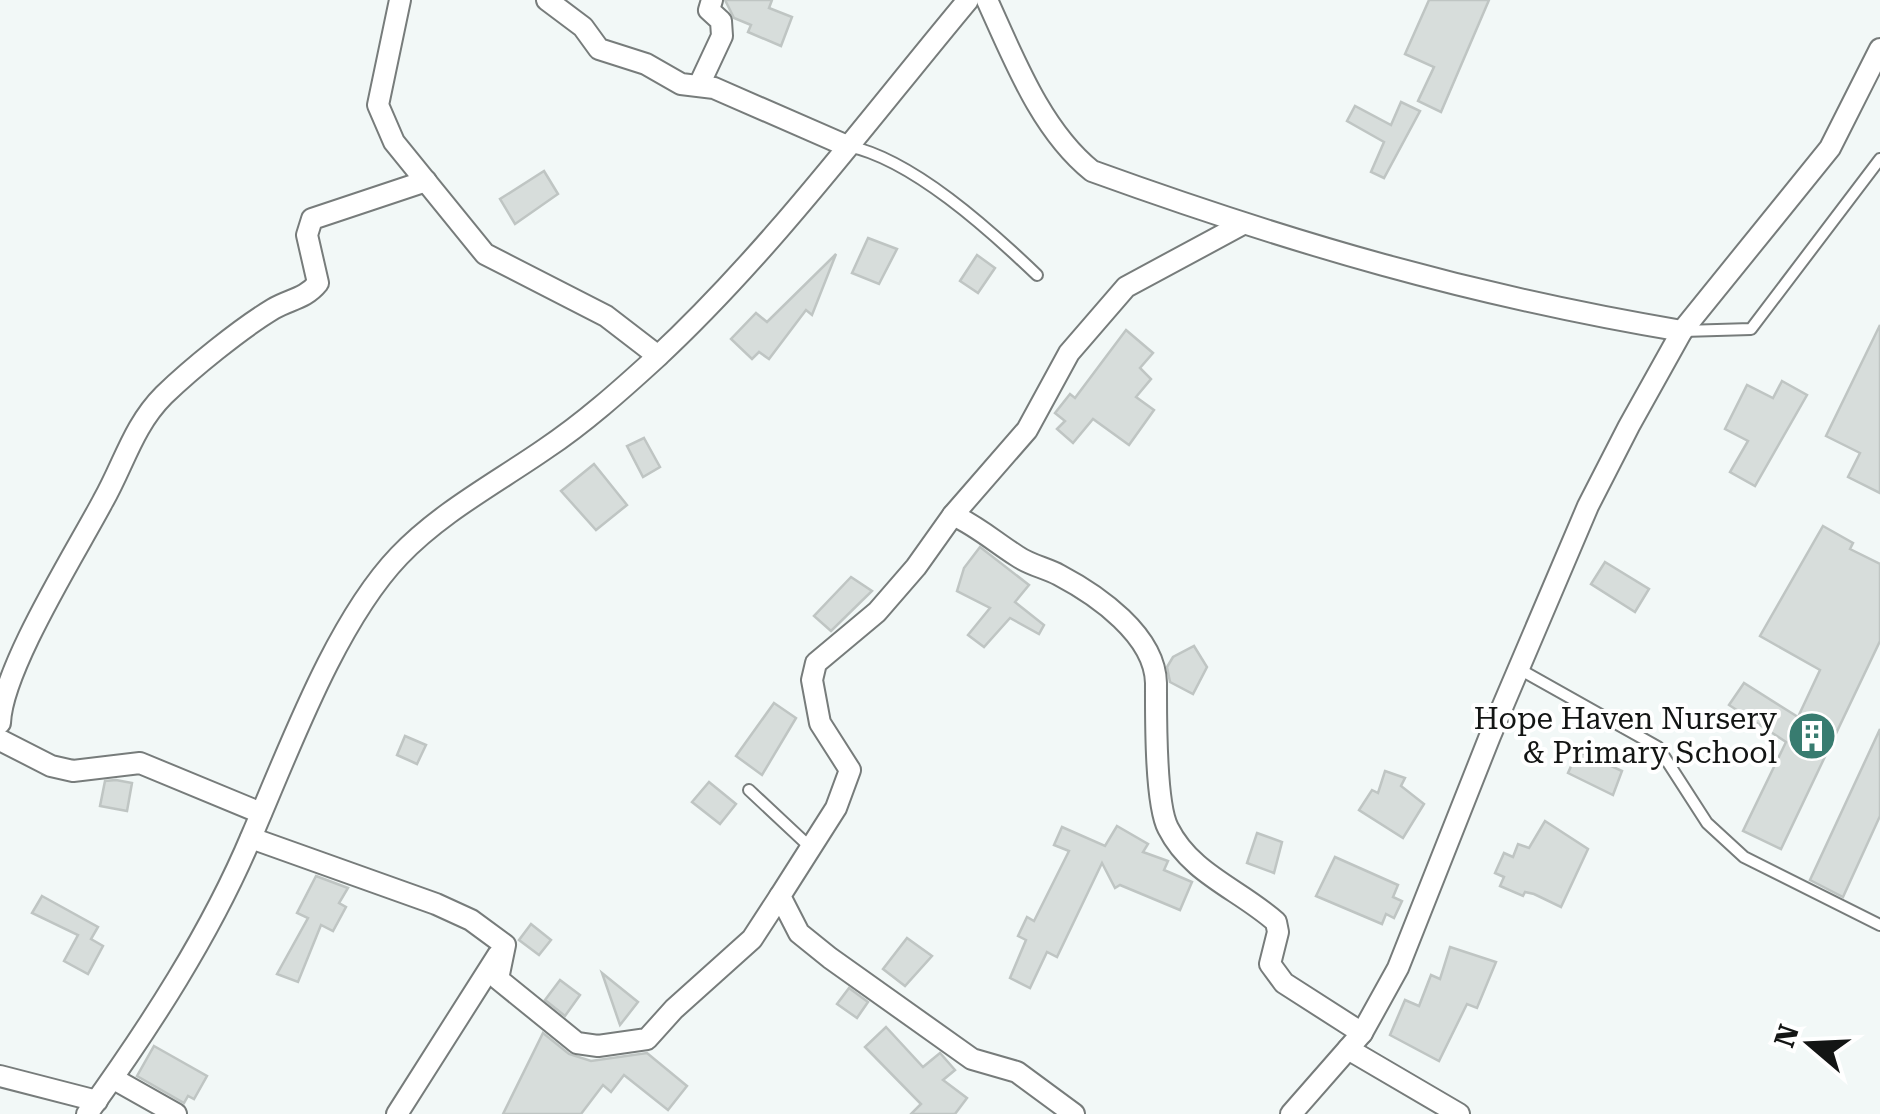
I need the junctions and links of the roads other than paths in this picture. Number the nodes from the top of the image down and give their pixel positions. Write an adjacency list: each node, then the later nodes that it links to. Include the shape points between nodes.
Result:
1 (400, 0): 10 (street, via 378,105 394,142)
2 (547, 0): 7 (street, via 583,27 599,49 682,84)
3 (712, 0): 7 (street, via 709,10 721,21 722,36)
4 (968, 0): 8 (street)
5 (987, 0): 11 (street, via 1039,108 1078,160 1092,171)
6 (1880, 48): 13 (street, via 1809,179)
7 (700, 83): 8 (street)
8 (847, 146): 12 (lane, via 873,151 915,178); 14 (street)
9 (1880, 160): 13 (lane, via 1752,328)
10 (426, 181): 14 (street, via 485,254 606,316); 17 (street, via 312,219 307,235 318,283 309,294 274,308 164,396 130,438 0,705)
11 (1241, 225): 13 (street, via 1462,289); 15 (street, via 1126,288 1069,354 1027,430)
12 (1037, 275)
13 (1682, 330): 16 (street, via 1588,506)
14 (658, 356): 20 (street, via 546,449 398,557 325,672)
15 (953, 515): 22 (street, via 876,612 816,663 812,680 820,723 850,770); 26 (street, via 1105,601 1136,634 1152,656 1156,682 1165,824 1188,860 1276,922 1270,964)
16 (1519, 669): 24 (lane, via 1658,747 1707,823 1744,857); 26 (street, via 1420,919)
17 (0, 723)
18 (0, 740): 20 (street, via 73,771 140,764)
19 (748, 790): 22 (lane)
20 (261, 813): 21 (street)
21 (252, 838): 25 (street, via 436,904); 28 (street)
22 (812, 849): 23 (street)
23 (780, 896): 25 (street, via 752,940 647,1039 577,1043 498,979); 32 (street, via 799,933 830,958 972,1059 1017,1072)
24 (1880, 925)
25 (504, 944): 31 (street)
26 (1355, 1041): 33 (street); 34 (street)
27 (0, 1076): 29 (street)
28 (114, 1079): 29 (street); 30 (street)
29 (92, 1108)
30 (176, 1114)
31 (397, 1114)
32 (1074, 1114)
33 (1291, 1114)
34 (1459, 1114)

